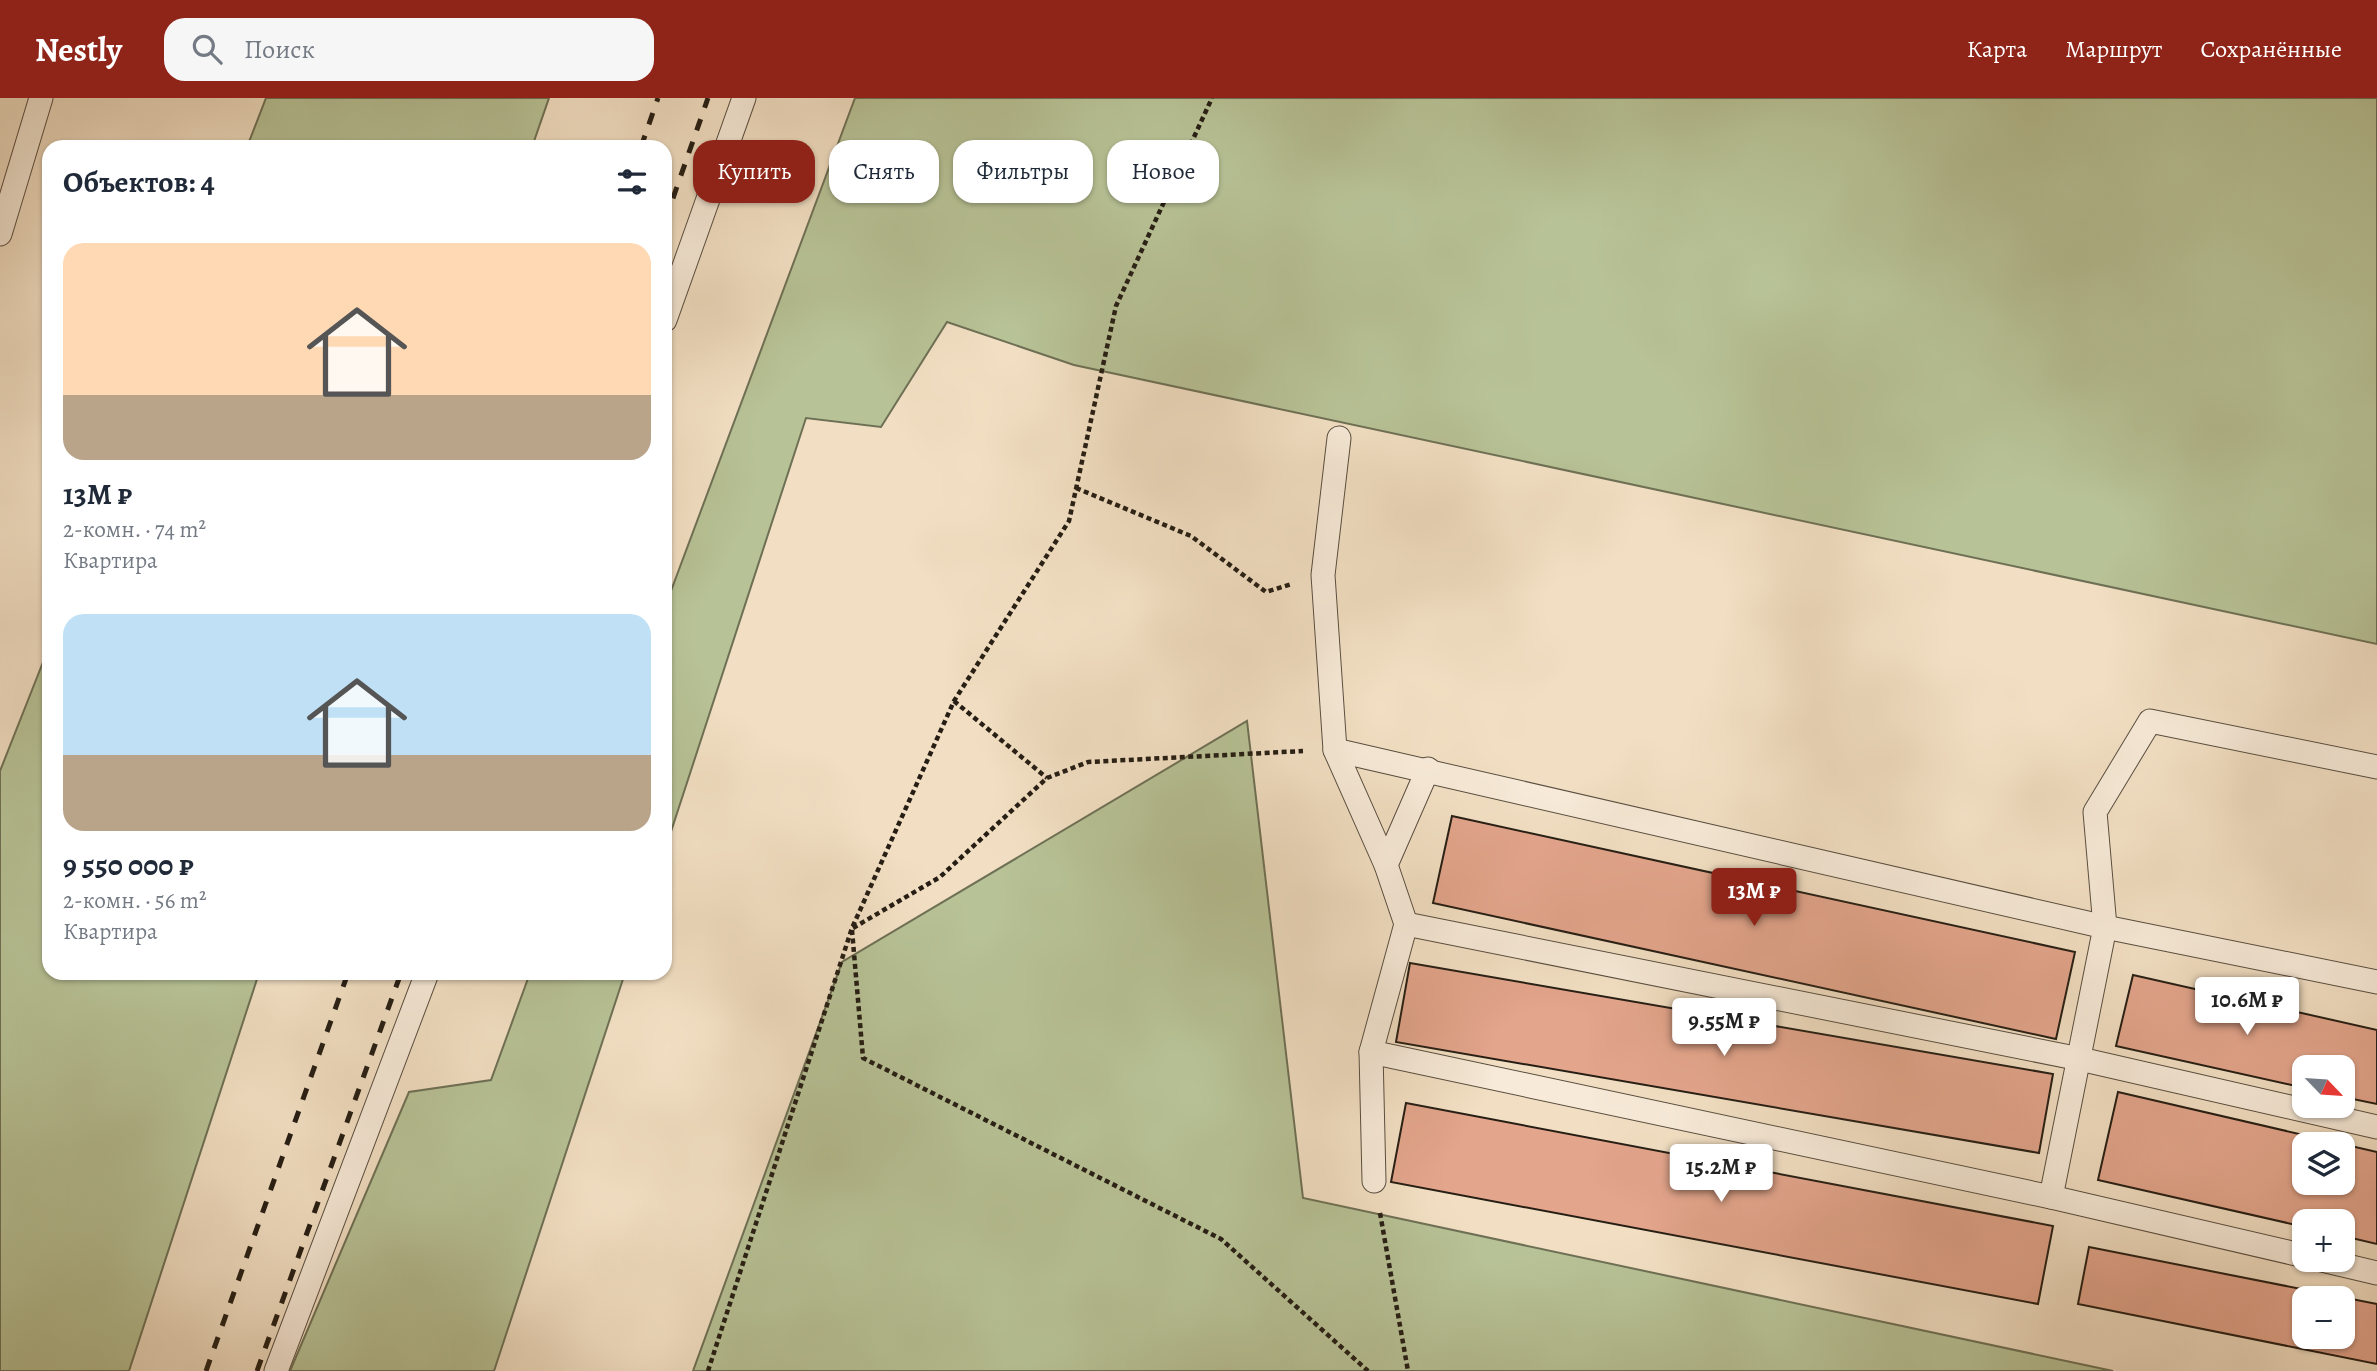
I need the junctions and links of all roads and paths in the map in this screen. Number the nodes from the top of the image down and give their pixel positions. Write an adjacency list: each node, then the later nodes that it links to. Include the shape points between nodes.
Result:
1 (41, 98): 4 (lane)
2 (744, 98): 5 (lane)
3 (1212, 98): 7 (path, via 1116,306)
4 (0, 234)
5 (672, 300)
6 (1339, 438): 8 (lane)
7 (1076, 488): 8 (path, via 1191,536 1266,592); 9 (path, via 1069,522)
8 (1323, 575): 10 (lane)
9 (954, 701): 13 (path); 17 (path)
10 (1335, 750): 12 (lane); 13 (path, via 1088,762); 14 (lane)
11 (2377, 767): 16 (lane, via 2150,720 2095,812)
12 (1428, 769): 14 (lane); 16 (lane)
13 (1047, 778): 17 (path, via 940,877)
14 (1386, 865): 15 (lane)
15 (1406, 924): 20 (lane); 21 (lane)
16 (2105, 927): 19 (lane); 21 (lane)
17 (852, 928): 29 (path); 30 (path, via 863,1058 1222,1239)
18 (424, 980): 28 (lane)
19 (2377, 982)
20 (1371, 1052): 23 (lane); 24 (lane)
21 (2080, 1059): 22 (lane); 24 (lane)
22 (2377, 1127)
23 (1374, 1181): 31 (path)
24 (2051, 1197): 25 (lane)
25 (2292, 1253)
26 (2355, 1268): 27 (lane)
27 (2377, 1273)
28 (276, 1371)
29 (708, 1371)
30 (1368, 1371)
31 (1408, 1371)

